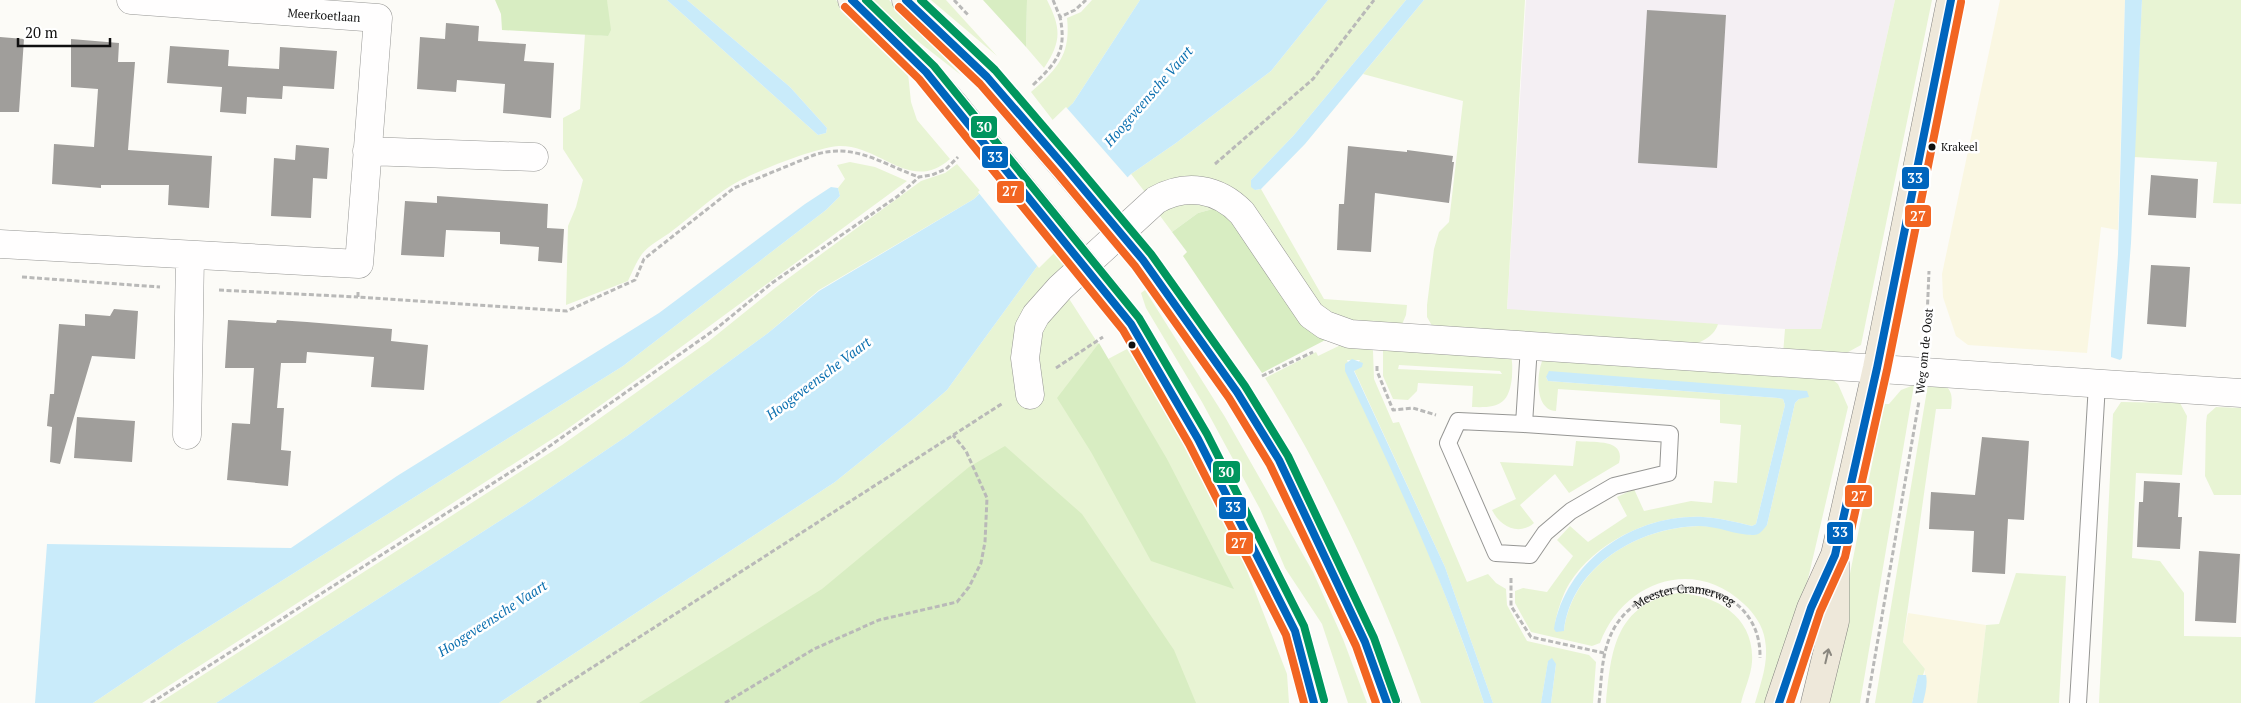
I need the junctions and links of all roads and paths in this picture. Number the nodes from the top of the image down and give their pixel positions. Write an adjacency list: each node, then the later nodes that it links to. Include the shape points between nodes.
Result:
1 (131, 0): 8 (street, Meerkoetlaan)
2 (852, 0): 41 (main road, bridge, via 926,72 1130,324 1198,439 1295,631)
3 (906, 0): 42 (main road, bridge, via 987,77 1143,260 1237,392 1279,460 1366,642)
4 (1053, 0): 9 (path)
5 (1086, 0): 9 (path)
6 (1374, 0): 15 (path, via 1313,78 1195,181)
7 (1951, 0): 24 (main road)
8 (228, 4): 11 (street, Meerkoetlaan, via 378,18)
9 (1060, 17): 10 (path, via 1063,40 1058,57)
10 (1032, 86)
11 (367, 151): 13 (street); 18 (street, Meerkoetlaan)
12 (960, 155): 14 (path, via 946,169)
13 (534, 157)
14 (919, 177): 18 (path, via 856,151 834,150 814,155 734,188 644,259 635,280 567,311 358,297); 38 (path, via 898,196 772,283 717,328 545,450)
15 (1190, 189): 21 (street, via 1215,194 1242,213 1311,315 1325,325); 28 (street, via 1166,194 1156,200 1060,288 1036,315 1026,344)
16 (0, 244): 17 (street)
17 (190, 256): 18 (street); 32 (street)
18 (360, 264)
19 (1929, 270): 25 (path, Weg om de Oost)
20 (1110, 333): 28 (path)
21 (1350, 334): 22 (street); 26 (path)
22 (1380, 335): 23 (street); 30 (path, via 1377,371 1393,410 1413,408)
23 (1530, 346): 24 (street); 31 (lane)
24 (1877, 368): 25 (street); 35 (main road)
25 (1924, 373): 27 (street); 46 (path, Weg om de Oost)
26 (1261, 376)
27 (2098, 384): 29 (street); 47 (lane)
28 (1028, 391): 33 (path)
29 (2241, 393)
30 (1458, 421): 31 (lane); 34 (lane, via 1448,443 1496,553)
31 (1524, 424): 34 (lane, via 1670,434 1668,473 1614,486 1571,511 1545,533 1530,555)
32 (187, 435)
33 (953, 435): 39 (path); 40 (path, via 966,451 987,498 981,563 957,602 879,620 814,649)
34 (1510, 554): 36 (path, via 1511,606 1531,637)
35 (1835, 556): 44 (main road, via 1811,608); 45 (main road, one-way to 35, via 1835,621)
36 (1604, 653): 37 (path, Meester Cramerweg, via 1616,624 1641,600 1672,588 1690,586 1715,592 1742,610 1758,638); 43 (path, Meester Cramerweg)
37 (1759, 665)
38 (151, 703)
39 (537, 703)
40 (725, 703)
41 (1314, 703)
42 (1388, 703)
43 (1599, 703)
44 (1779, 703)
45 (1815, 703)
46 (1867, 703)
47 (2078, 703)

